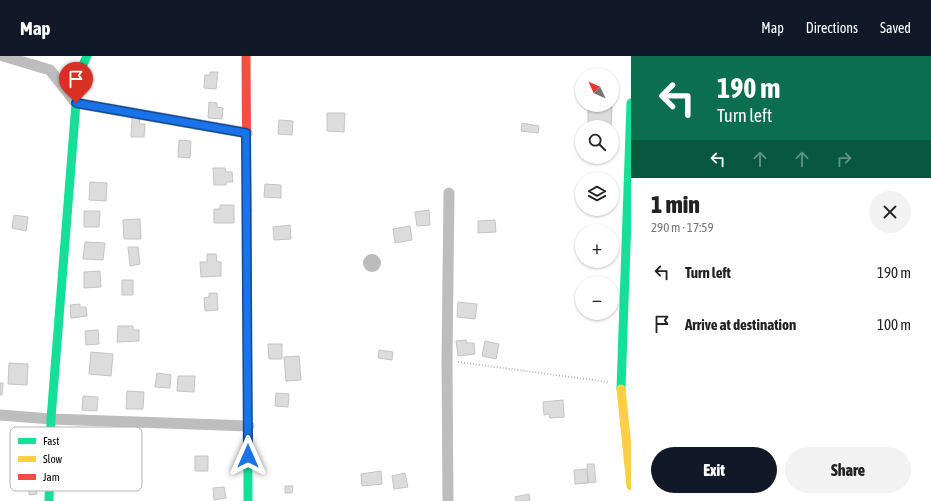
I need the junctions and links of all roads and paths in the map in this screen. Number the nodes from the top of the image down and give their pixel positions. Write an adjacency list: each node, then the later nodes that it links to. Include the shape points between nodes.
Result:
1 (3, 56): 4 (street, via 50,70)
2 (87, 56): 4 (street, via 82,66)
3 (246, 56): 6 (street)
4 (76, 103): 6 (street); 11 (street)
5 (631, 103): 9 (street)
6 (246, 133): 12 (street)
7 (449, 193): 8 (street)
8 (447, 361): 9 (path); 18 (street)
9 (620, 383): 14 (street)
10 (0, 415): 11 (street)
11 (51, 419): 12 (street); 13 (street)
12 (249, 426): 17 (street)
13 (51, 427)
14 (631, 486)
15 (49, 491): 16 (street)
16 (49, 501)
17 (248, 501)
18 (448, 501)

